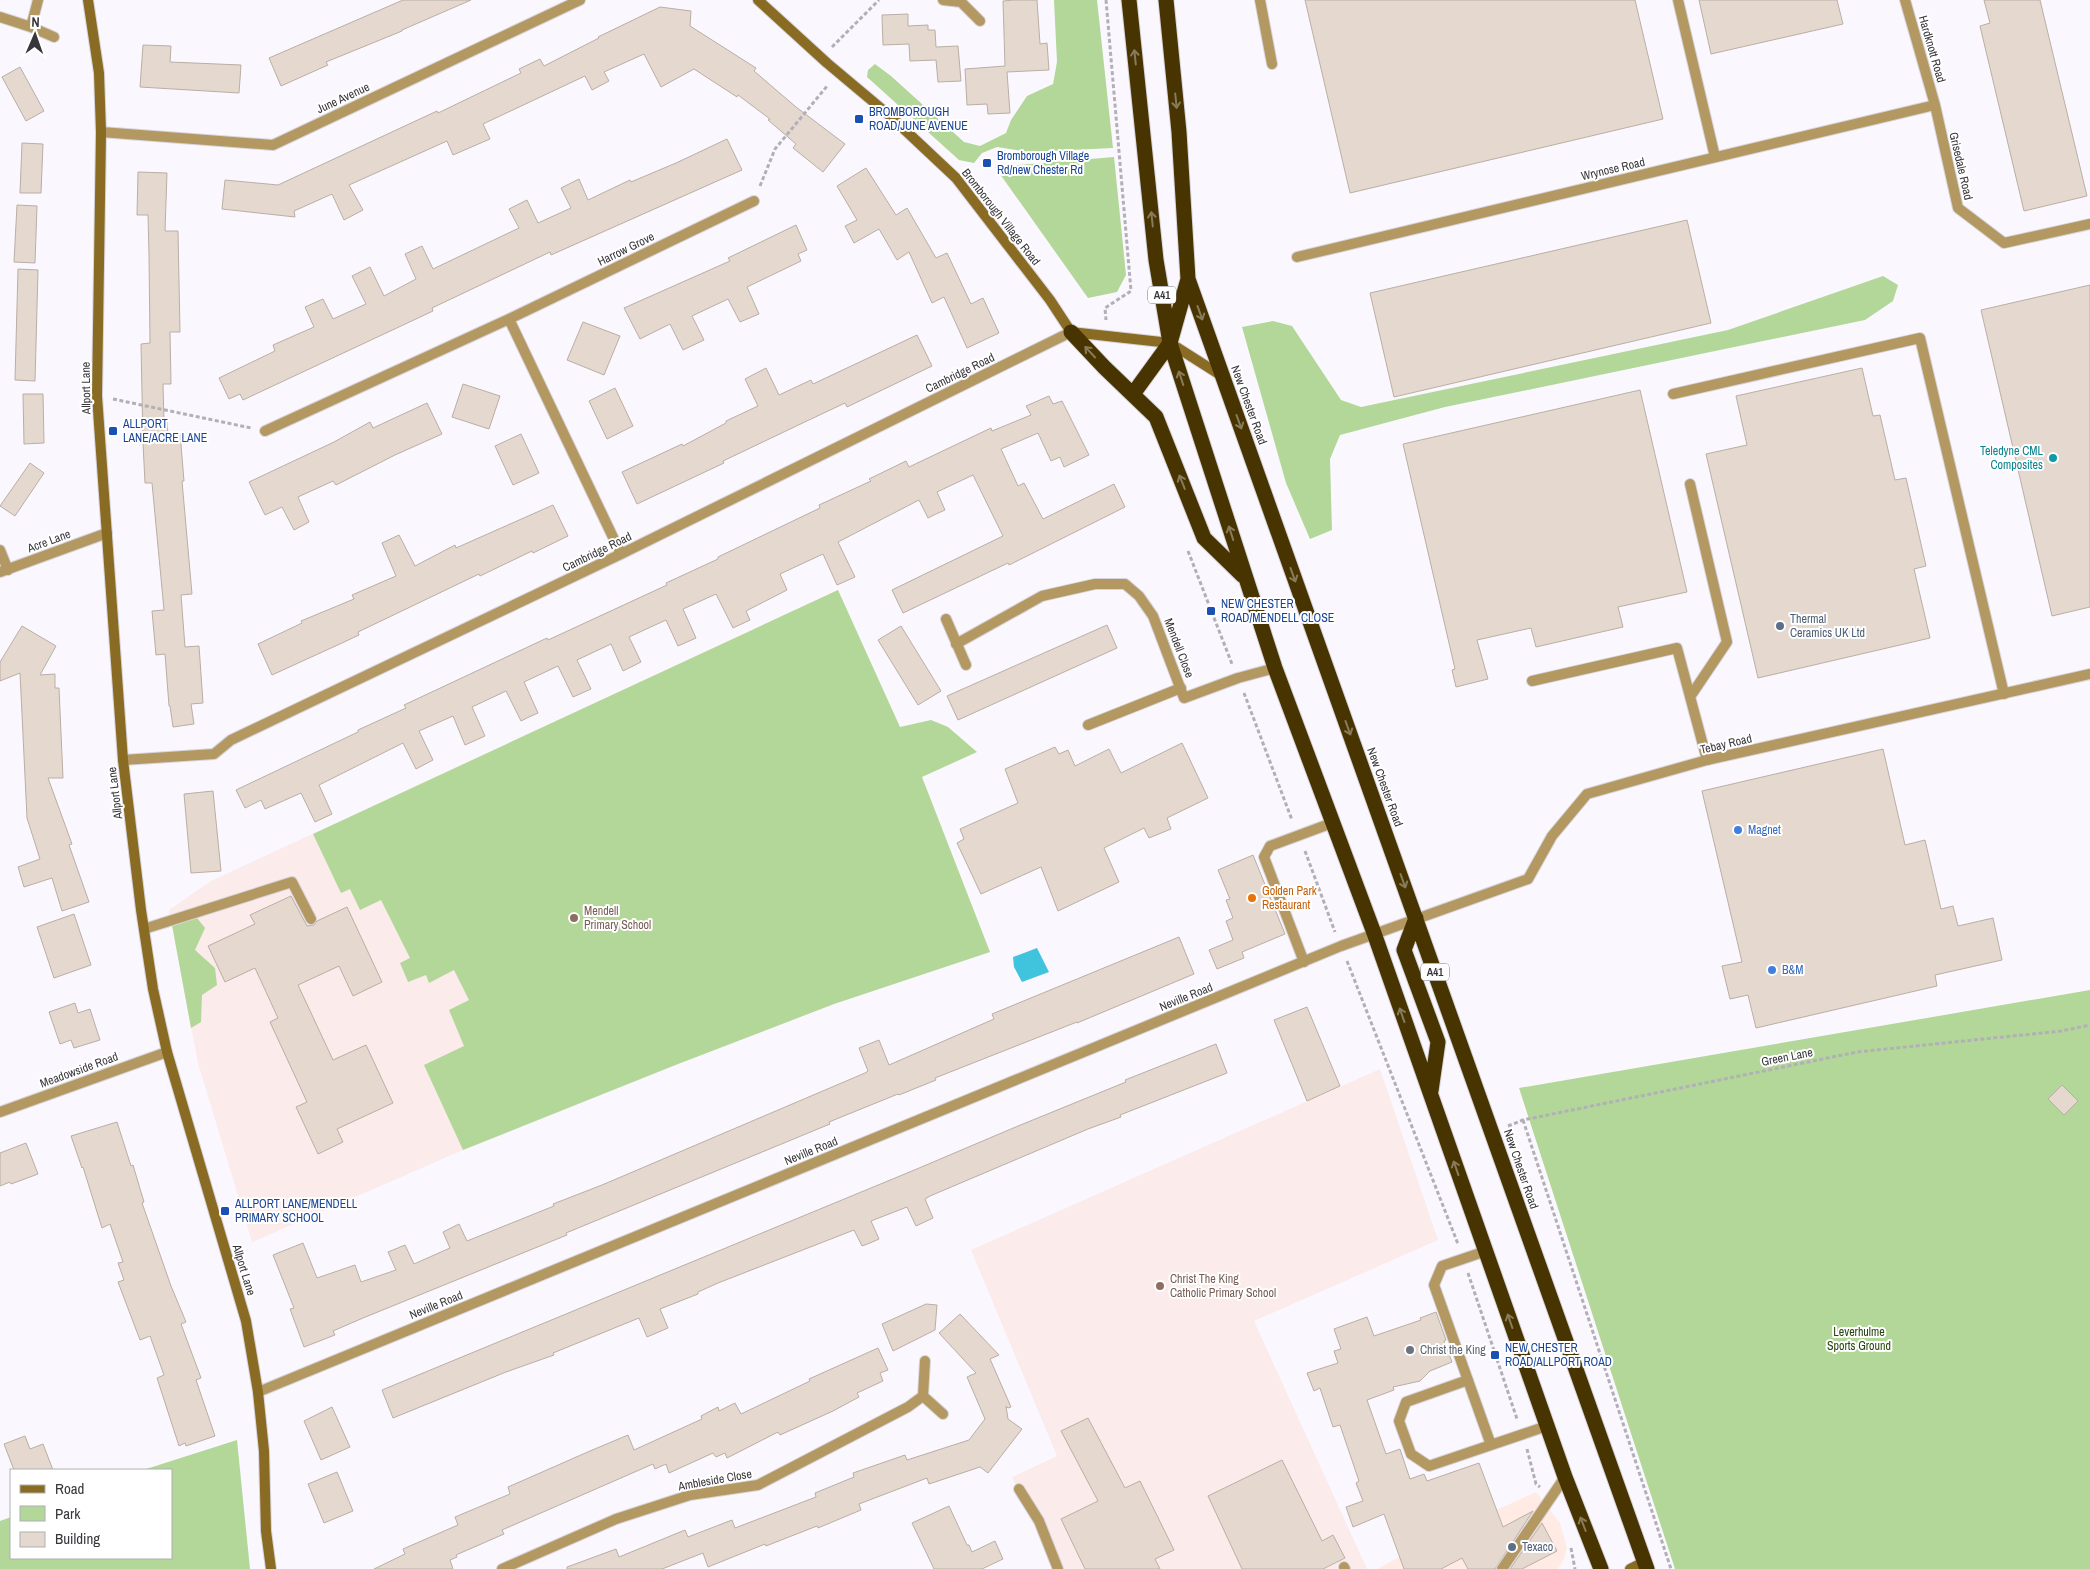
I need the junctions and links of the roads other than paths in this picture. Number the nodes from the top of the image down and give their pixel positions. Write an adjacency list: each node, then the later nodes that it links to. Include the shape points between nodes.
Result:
1 (38, 0): 14 (street)
2 (88, 0): 18 (street, Allport Lane, via 99,73)
3 (580, 0): 18 (street, June Avenue, via 273,145)
4 (758, 0): 25 (street, Bromborough Village Road, via 956,178)
5 (943, 0): 11 (street)
6 (1129, 0): 26 (highway, A41, one-way to 6, via 1156,260)
7 (1166, 0): 23 (highway, New Chester Road / A41, one-way to 23, via 1179,132)
8 (1260, 0): 16 (street)
9 (1678, 0): 19 (street)
10 (1905, 0): 17 (street, Hardknott Road)
11 (962, 1): 13 (street)
12 (0, 17): 14 (street)
13 (980, 21)
14 (31, 27): 15 (street)
15 (54, 37)
16 (1272, 64)
17 (1935, 105): 19 (street, Wrynose Road); 21 (street, Grisedale Road, via 1958,208 2004,243)
18 (101, 132): 32 (street, Allport Lane, via 97,396)
19 (1715, 157): 22 (street, Wrynose Road)
20 (754, 201): 24 (street, Harrow Grove)
21 (2090, 224)
22 (1297, 256)
23 (1188, 279): 26 (highway); 27 (highway, New Chester Road / A41, one-way to 27)
24 (509, 319): 30 (street, Harrow Grove); 34 (street)
25 (1072, 332): 26 (street); 28 (highway, one-way to 25); 34 (street, Cambridge Road)
26 (1170, 343): 27 (street); 28 (highway); 36 (highway, A41, one-way to 26)
27 (1222, 376): 50 (highway, New Chester Road / A41, one-way to 50)
28 (1132, 394): 36 (highway, one-way to 28, via 1204,538 1156,417)
29 (1673, 394): 44 (street, via 1920,338)
30 (265, 431)
31 (1690, 484): 45 (street, via 1727,642)
32 (107, 533): 35 (street, Acre Lane); 47 (street, Allport Lane)
33 (0, 550): 35 (street)
34 (621, 554): 47 (street, Cambridge Road, via 231,740 214,754)
35 (4, 571)
36 (1246, 579): 40 (highway, A41)
37 (946, 619): 38 (street)
38 (956, 644): 39 (street); 43 (street, Mendell Close, via 1042,596 1094,584 1124,584 1139,596 1153,616)
39 (966, 665)
40 (1275, 668): 43 (street, Mendell Close, via 1184,698); 49 (highway, A41)
41 (2090, 674): 44 (street, Tebay Road)
42 (1532, 681): 45 (street, via 1677,648)
43 (1181, 688): 46 (street)
44 (2004, 694): 48 (street, Tebay Road)
45 (1690, 697): 48 (street)
46 (1088, 725)
47 (123, 760): 52 (street, Allport Lane)
48 (1707, 760): 50 (street, Tebay Road, via 1587,794 1552,836 1528,879)
49 (1332, 824): 53 (highway, A41); 54 (street, via 1270,846 1264,857)
50 (1416, 918): 53 (street, Tebay Road); 56 (highway, via 1404,950 1438,1042); 68 (highway, New Chester Road / A41)
51 (311, 919): 52 (street, via 292,882)
52 (144, 929): 55 (street, Allport Lane)
53 (1374, 933): 54 (street, Neville Road); 56 (highway, A41, one-way to 53)
54 (1304, 962): 61 (street, Neville Road)
55 (167, 1052): 57 (street, Meadowside Road); 61 (street, Allport Lane, via 246,1321)
56 (1431, 1095): 58 (highway, A41, one-way to 56)
57 (0, 1112)
58 (1486, 1251): 60 (street, via 1442,1266 1434,1285); 64 (highway, A41, one-way to 58)
59 (925, 1361): 62 (street)
60 (1468, 1380): 65 (street); 65 (street, via 1406,1402 1399,1421 1410,1454 1429,1466)
61 (258, 1392): 69 (street, Allport Lane)
62 (924, 1396): 63 (street); 70 (street, Ambleside Close, via 908,1408 758,1484 690,1495 616,1519)
63 (943, 1414)
64 (1547, 1426): 65 (street); 66 (highway, A41)
65 (1491, 1445)
66 (1565, 1477): 72 (street); 73 (highway, A41, one-way to 66)
67 (1019, 1489): 71 (street, via 1039,1521)
68 (1645, 1566): 74 (street)
69 (271, 1569)
70 (502, 1569)
71 (1058, 1569)
72 (1502, 1569)
73 (1601, 1569)
74 (1630, 1569)

